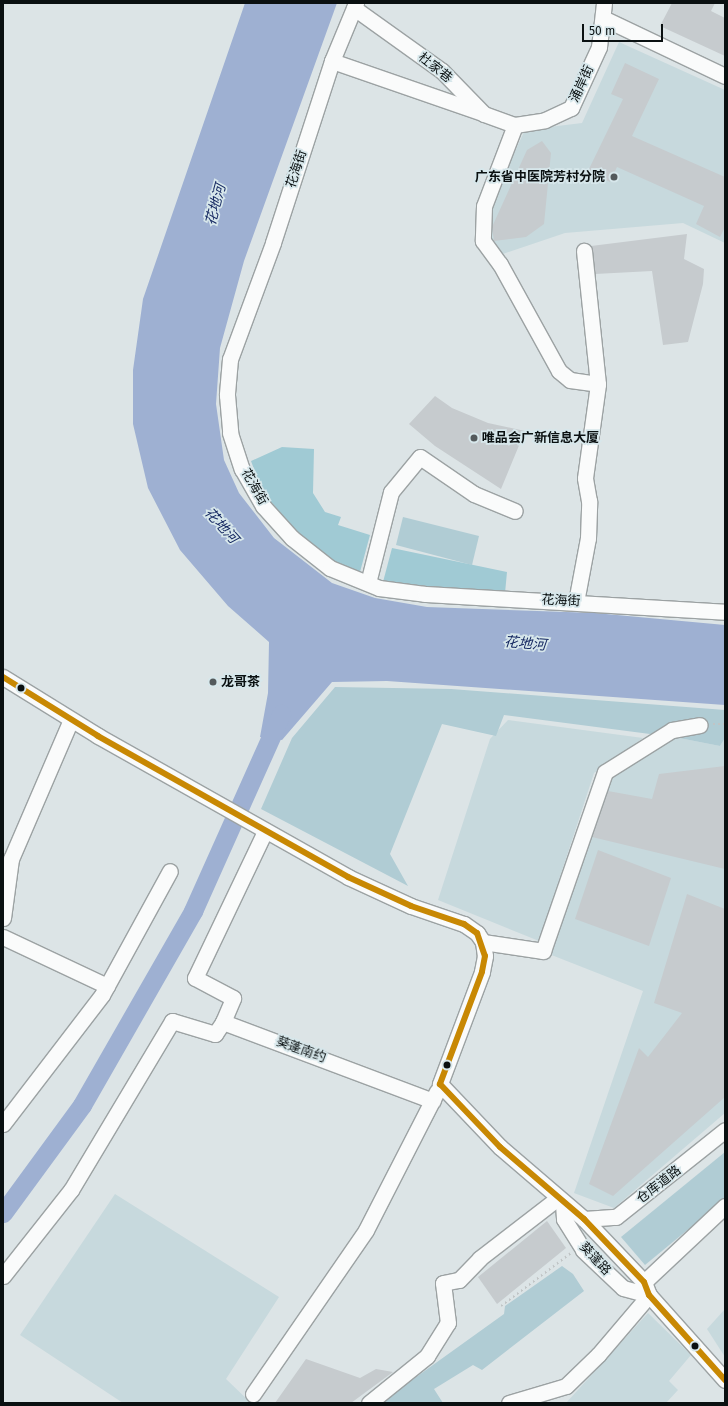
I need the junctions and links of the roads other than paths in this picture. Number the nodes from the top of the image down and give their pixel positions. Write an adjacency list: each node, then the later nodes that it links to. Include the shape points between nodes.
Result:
1 (355, 6): 3 (street, 花海街); 5 (street, 杜家巷, via 442,70)
2 (603, 10): 4 (street); 6 (street, 涌岸街, via 599,47 571,108 545,120)
3 (332, 61): 5 (street); 10 (street, 花海街, via 273,244 238,328 230,359 228,410 230,433 242,469 264,506 292,538 330,568)
4 (725, 76)
5 (484, 114): 6 (street, 杜家巷)
6 (515, 125): 8 (street, via 484,206 483,241 500,264 559,371 570,380)
7 (584, 251): 8 (street)
8 (598, 384): 11 (street, via 585,478 589,501 588,538)
9 (515, 511): 10 (street, via 474,494 420,457 391,492)
10 (368, 583): 11 (street, 花海街, via 425,594)
11 (576, 602): 12 (street, 花海街)
12 (725, 612)
13 (3, 677): 14 (street)
14 (71, 720): 16 (street); 18 (street, via 11,859)
15 (700, 725): 20 (street, via 672,730 605,772 543,951)
16 (263, 829): 20 (street, via 381,893 464,924); 22 (street, via 196,978 233,998)
17 (170, 871): 21 (street)
18 (3, 918)
19 (3, 937): 21 (street)
20 (483, 942): 23 (street, via 482,972)
21 (107, 986): 25 (street)
22 (223, 1022): 24 (street, 葵蓬南约); 30 (street, via 215,1034 172,1021 72,1190)
23 (440, 1084): 24 (street); 27 (street, 葵蓬路, via 500,1147)
24 (433, 1101): 33 (street, via 366,1230)
25 (3, 1124)
26 (725, 1130): 29 (street, 仓库道路, via 616,1217)
27 (560, 1201): 29 (street, 葵蓬路); 31 (street, 葵蓬路, via 564,1219 583,1250 623,1288); 34 (street, via 480,1258 460,1280 443,1283 448,1323 426,1356)
28 (725, 1206): 31 (street)
29 (584, 1218): 31 (street, 葵蓬路)
30 (3, 1276)
31 (646, 1289): 32 (street, 葵蓬路); 35 (street, via 598,1355 566,1386)
32 (725, 1380)
33 (253, 1394)
34 (369, 1403)
35 (509, 1403)

